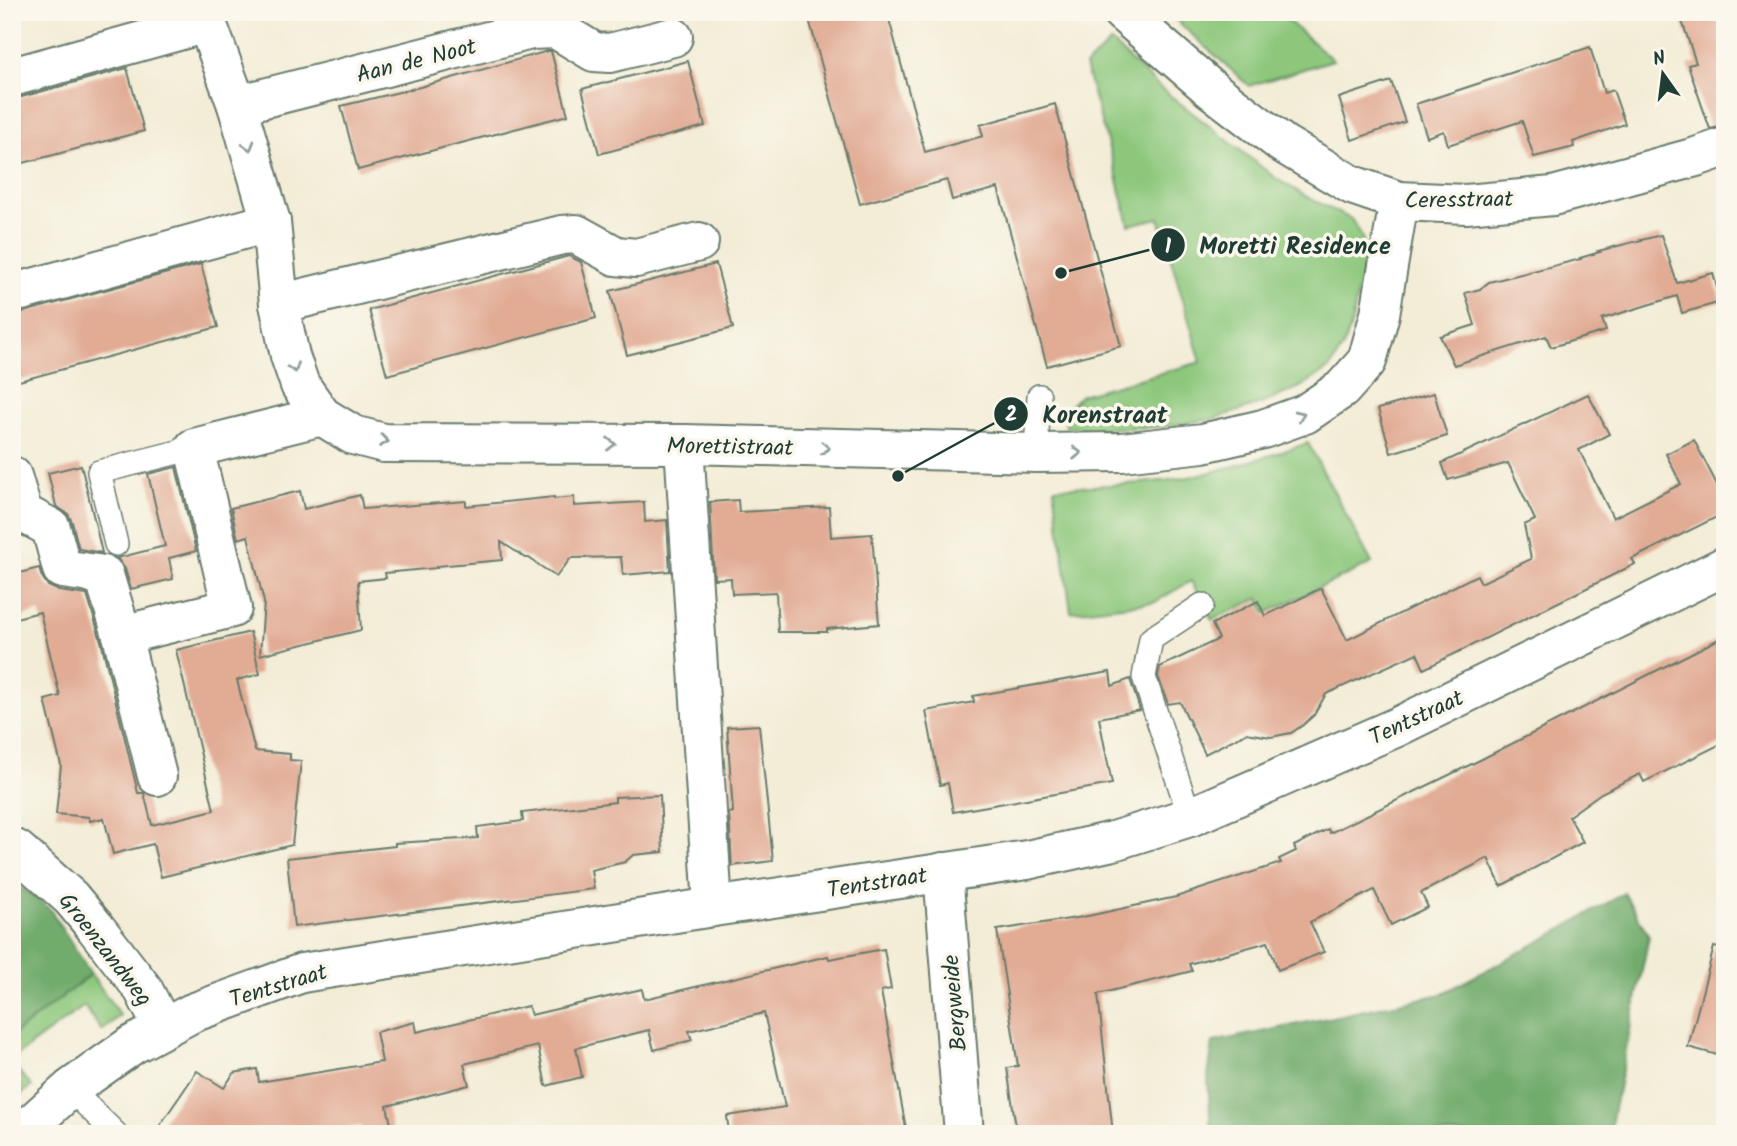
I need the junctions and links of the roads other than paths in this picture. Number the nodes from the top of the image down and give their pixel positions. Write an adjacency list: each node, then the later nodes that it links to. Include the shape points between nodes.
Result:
1 (1122, 12): 7 (street, Ceresstraat, via 1283,144 1352,185)
2 (205, 17): 4 (street); 5 (street)
3 (673, 37): 5 (street, Aan de Noot, via 610,53 594,52 556,29 531,30)
4 (12, 77)
5 (237, 105): 8 (street, one-way to 8)
6 (1725, 147): 7 (street, Ceresstraat, via 1553,195 1466,204)
7 (1399, 201): 16 (street, Morettistraat, one-way to 7, via 1122,452 1203,443 1304,414 1342,388 1367,360 1380,314)
8 (271, 222): 10 (street, via 22,290); 11 (street)
9 (699, 242): 11 (street, via 636,258 615,256 576,234 562,235)
10 (12, 287)
11 (279, 304): 13 (street, one-way to 13, via 300,385)
12 (1039, 396): 16 (lane)
13 (322, 416): 14 (street, Morettistraat, one-way to 14, via 353,435 384,443); 15 (street)
14 (684, 444): 16 (street, Morettistraat, one-way to 16); 26 (street)
15 (194, 448): 18 (lane, via 99,472); 21 (street, via 232,608)
16 (1035, 453)
17 (12, 476): 21 (street, via 23,513 51,528 62,569 104,575)
18 (116, 544)
19 (1725, 566): 23 (street, Tentstraat, via 1397,727)
20 (1202, 605): 23 (lane, via 1151,639 1144,677)
21 (122, 635): 22 (street)
22 (157, 776)
23 (1190, 817): 25 (street, Tentstraat, via 1100,844)
24 (12, 848): 27 (street, Groenzandweg, via 71,898 143,989)
25 (943, 872): 26 (street, Tentstraat); 31 (street, Bergweide)
26 (713, 907): 27 (street, Tentstraat, via 302,973)
27 (163, 1028): 28 (street, Tentstraat)
28 (70, 1089): 29 (lane); 30 (street, Tentstraat)
29 (115, 1133)
30 (20, 1134)
31 (964, 1134)

